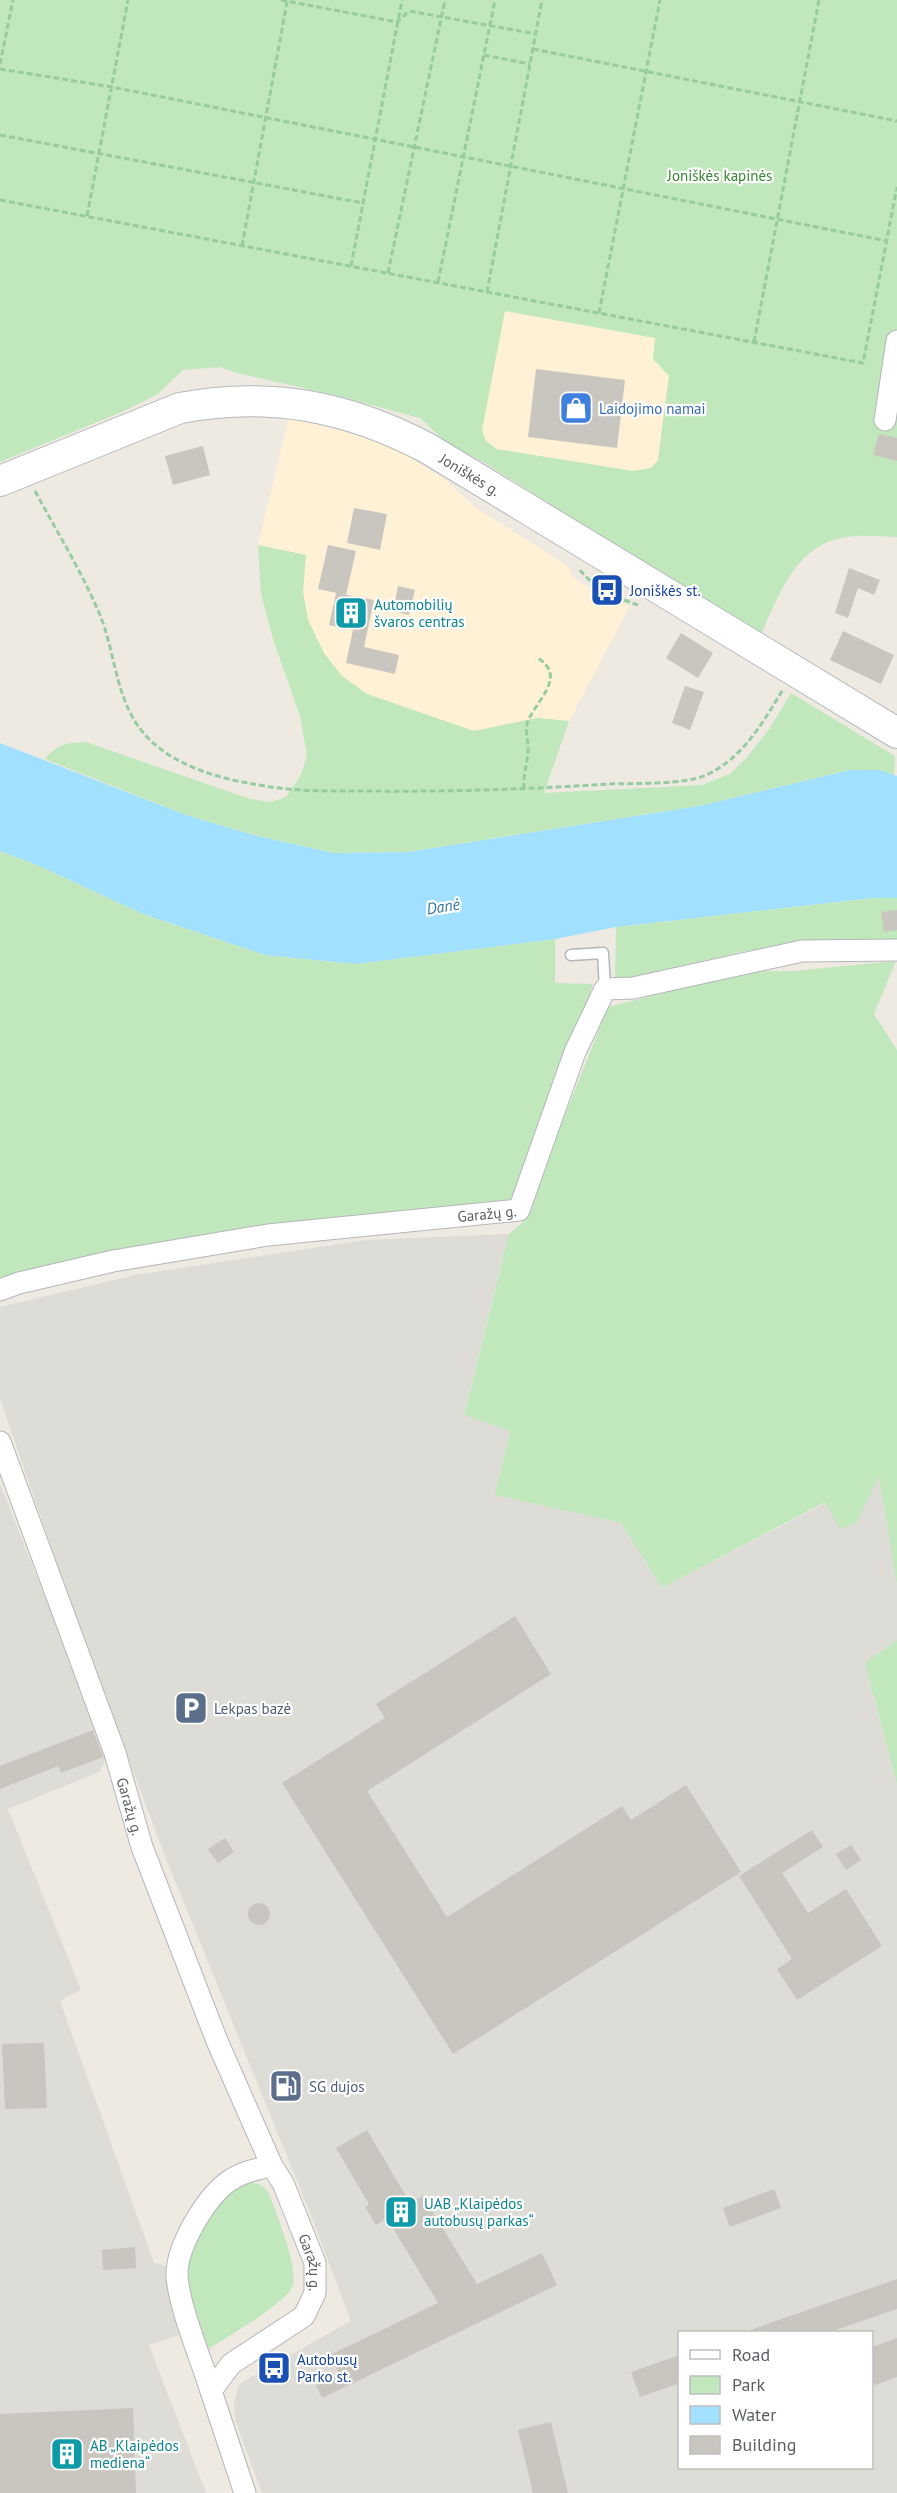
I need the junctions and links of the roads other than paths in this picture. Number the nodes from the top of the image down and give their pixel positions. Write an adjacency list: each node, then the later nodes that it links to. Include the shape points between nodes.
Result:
1 (897, 341): 2 (street)
2 (885, 420)
3 (0, 481): 4 (main road, Joniškės g., via 180,408 246,400 293,402 341,414 389,428 427,448)
4 (897, 733)
5 (897, 950): 7 (street, via 802,951 633,988)
6 (571, 955): 7 (lane, via 603,952)
7 (605, 989): 8 (street, Garažų g., via 575,1052 519,1210 268,1234 113,1261)
8 (0, 1290)
9 (0, 1442): 10 (street, Garažų g., via 115,1753 146,1858 217,2042)
10 (272, 2166): 11 (street, via 242,2173 227,2182 195,2222 177,2262 184,2306); 11 (street, Garažų g., via 283,2183 315,2263 315,2293 304,2316 231,2364)
11 (211, 2391): 12 (street)
12 (245, 2493)

